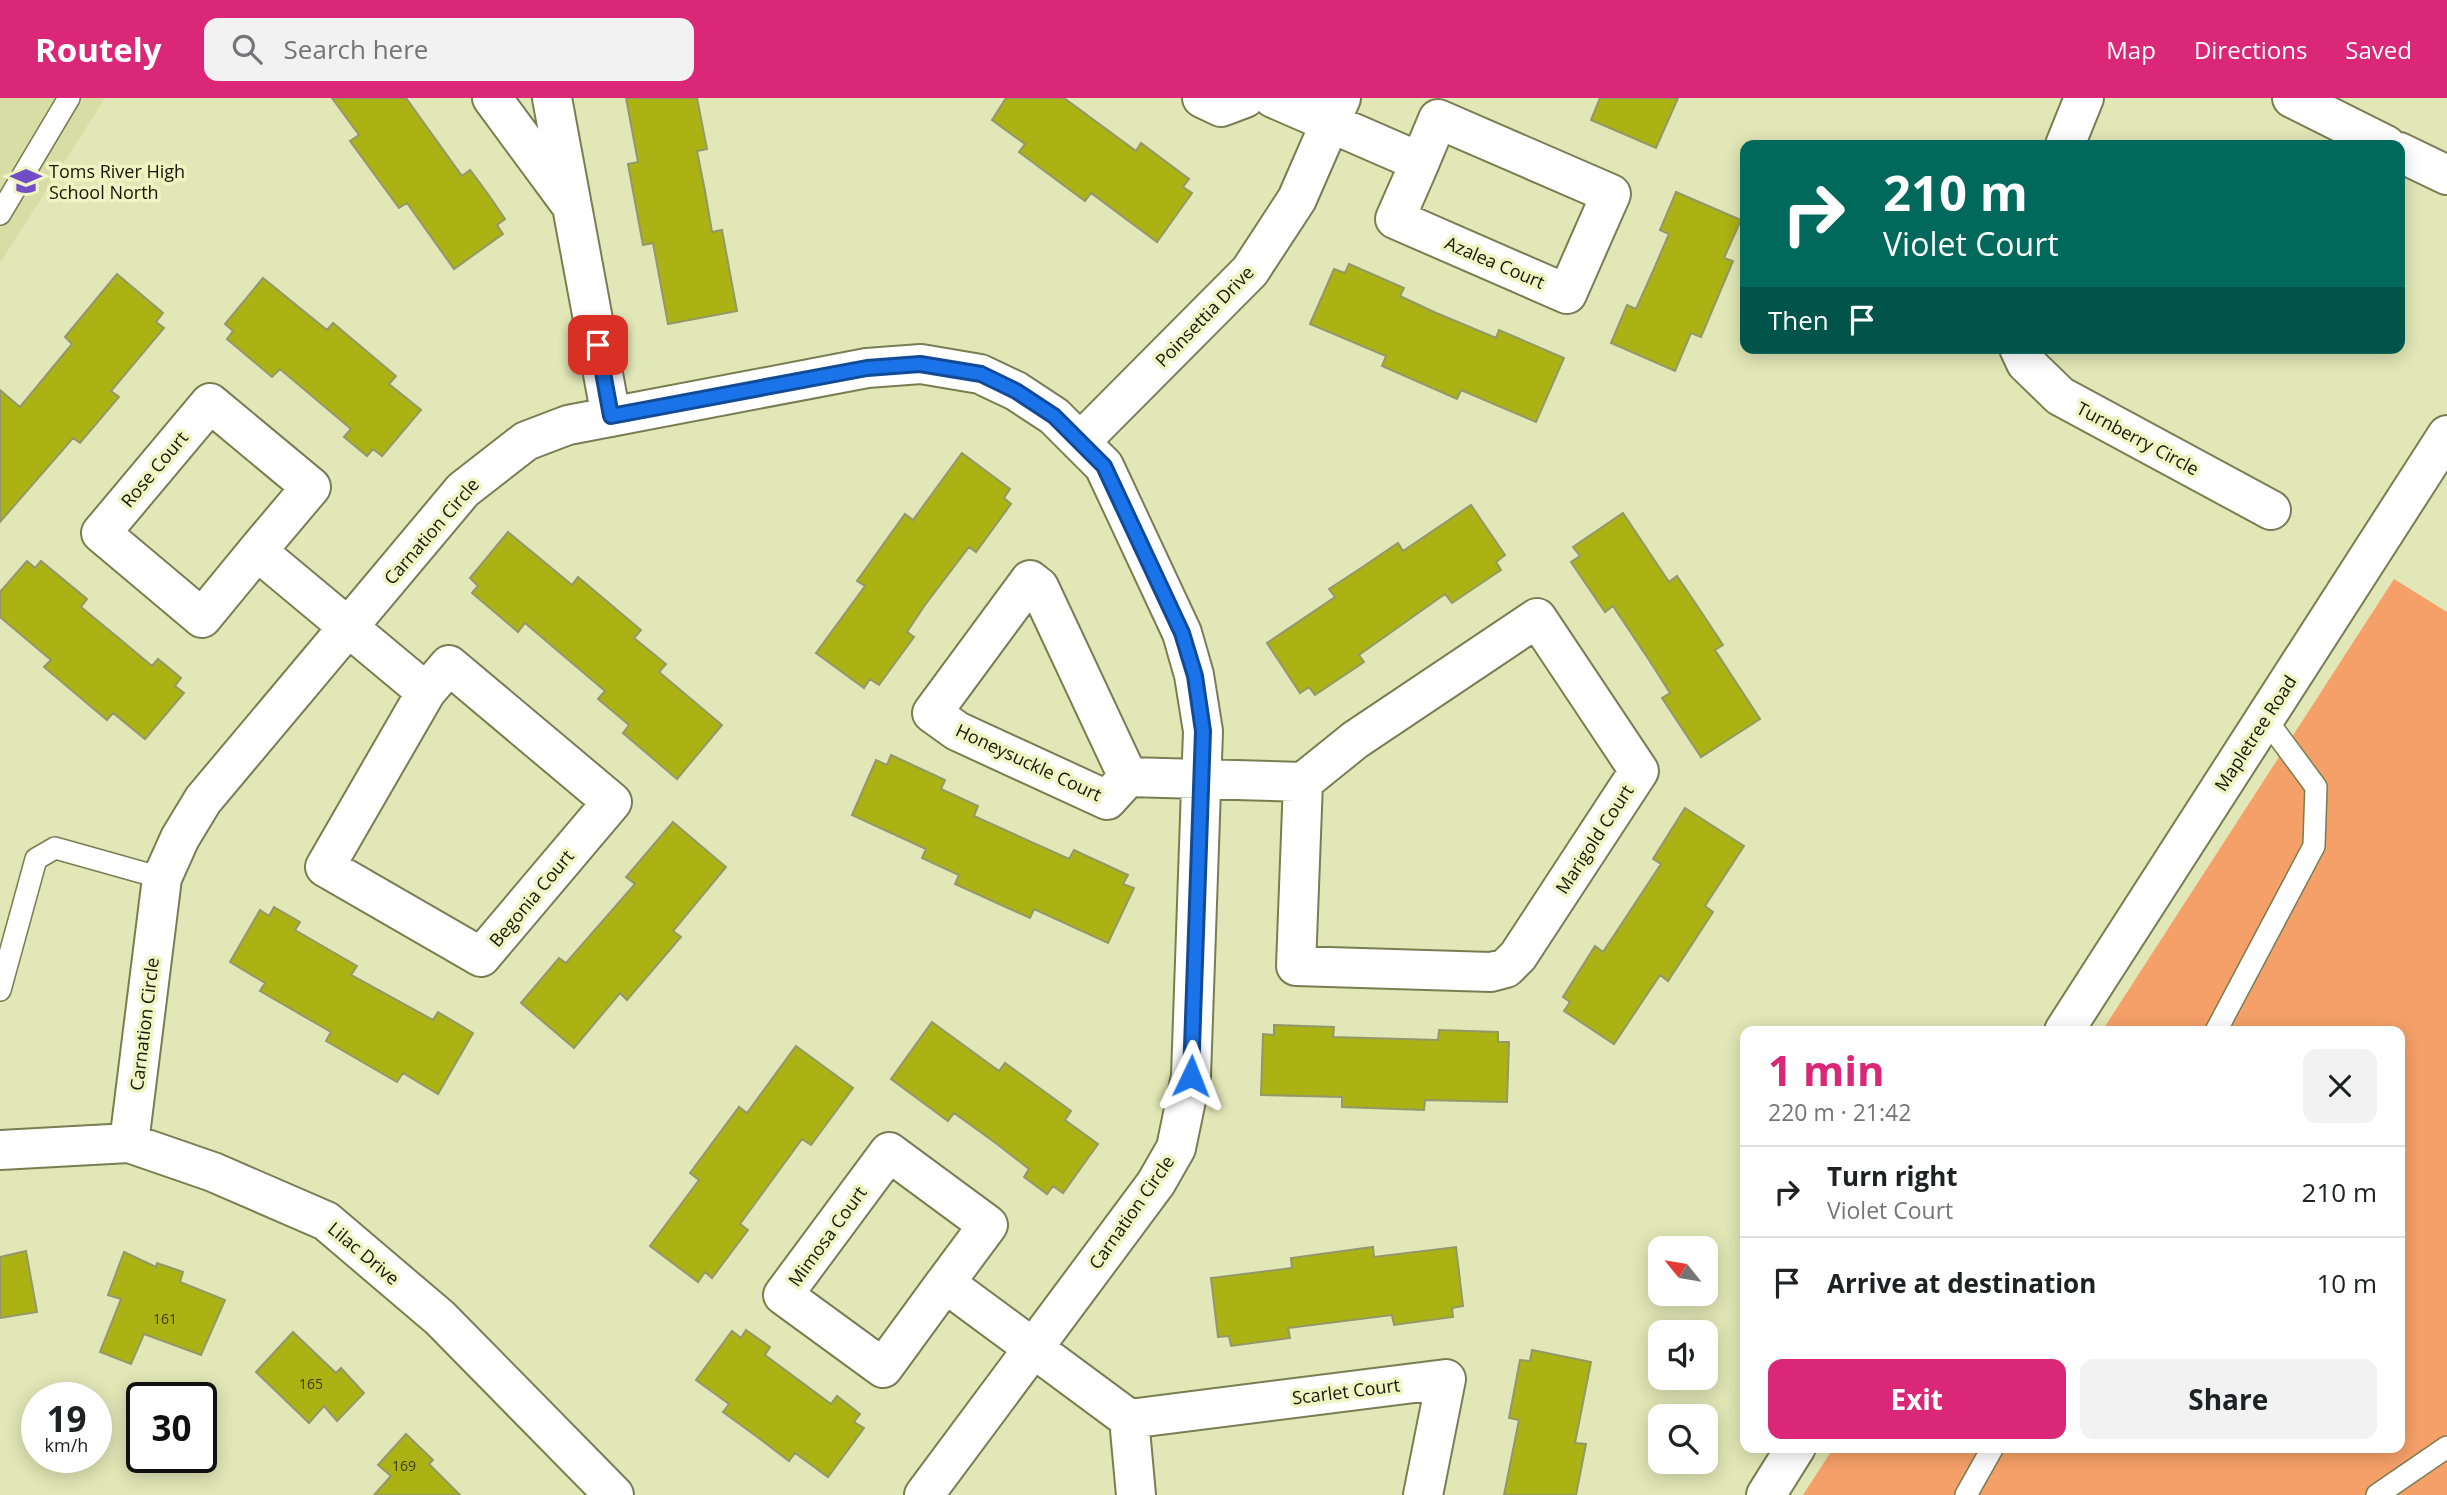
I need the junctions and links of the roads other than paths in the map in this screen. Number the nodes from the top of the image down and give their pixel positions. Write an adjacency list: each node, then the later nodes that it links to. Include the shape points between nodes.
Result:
1 (69, 98): 16 (lane)
2 (492, 98): 15 (street)
3 (552, 98): 15 (street)
4 (1202, 98): 5 (street, via 1221,107)
5 (1245, 98)
6 (1273, 98): 9 (street)
7 (2084, 98): 10 (street)
8 (2292, 98): 11 (street)
9 (1336, 111): 13 (street); 20 (street, Poinsettia Drive, via 1297,199 1250,271)
10 (2067, 140)
11 (2376, 140)
12 (2405, 155): 14 (street)
13 (1420, 162): 13 (street, Azalea Court, via 1438,119 1611,194 1567,294 1395,219)
14 (2447, 176)
15 (572, 205): 18 (street)
16 (0, 214)
17 (2022, 354): 21 (street, Turnberry Circle, via 2060,396)
18 (611, 416): 20 (street, Carnation Circle, via 867,368 920,364 981,374 1016,391 1054,416); 23 (street, Carnation Circle, via 526,441 489,467 463,490)
19 (2447, 435): 25 (street, Mapletree Road)
20 (1080, 442): 27 (street, Carnation Circle, via 1104,466 1182,633 1195,676 1203,731)
21 (2271, 510)
22 (257, 551): 22 (street, Rose Court, via 311,488 210,403 101,533 202,618); 23 (street)
23 (348, 627): 24 (street); 29 (street, Carnation Circle, via 203,800)
24 (426, 692): 24 (street, Begonia Court, via 449,665 612,802 481,957 326,867)
25 (2264, 718): 31 (street, Mapletree Road); 32 (lane, via 2316,787 2314,846)
26 (1128, 776): 26 (street, Honeysuckle Court, via 1039,587 1030,580 932,713 957,731 1107,800); 27 (street, Honeysuckle Court)
27 (1201, 779): 28 (street); 36 (street, Carnation Circle, via 1191,1076 1176,1148 1156,1183)
28 (1303, 782): 28 (street, Marigold Court, via 1296,966 1491,972 1506,968 1518,956 1639,771 1537,618 1356,740)
29 (162, 878): 30 (lane, via 55,848 36,859); 33 (street, Carnation Circle)
30 (0, 989)
31 (2067, 1026)
32 (2219, 1026)
33 (129, 1143): 34 (street, Lilac Drive); 41 (street, Lilac Drive, via 213,1172 326,1221 440,1318)
34 (0, 1150)
35 (945, 1283): 35 (street, Mimosa Court, via 988,1225 889,1152 783,1295 883,1368); 36 (street)
36 (1033, 1349): 37 (street); 42 (street, Carnation Circle)
37 (1129, 1419): 43 (street); 44 (street, Scarlet Court, via 1446,1379)
38 (2447, 1447): 47 (lane)
39 (1792, 1453): 45 (street)
40 (1990, 1453): 46 (lane)
41 (614, 1495)
42 (925, 1495)
43 (1136, 1495)
44 (1423, 1495)
45 (1766, 1495)
46 (1966, 1495)
47 (2377, 1495)

